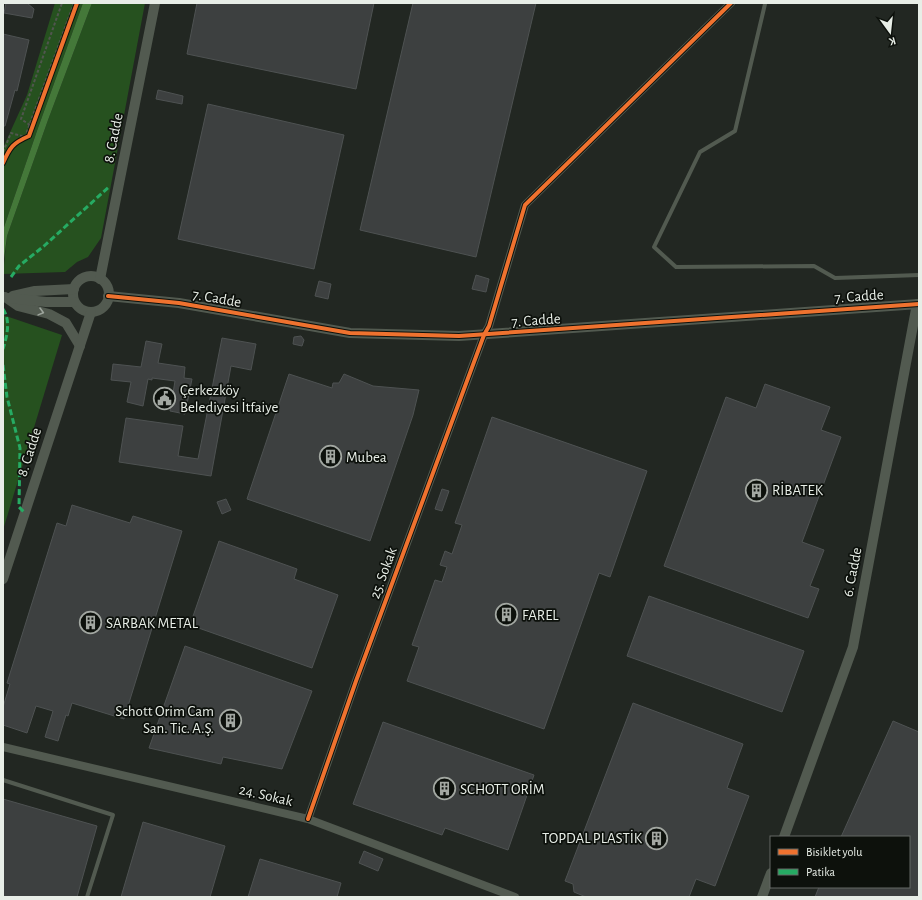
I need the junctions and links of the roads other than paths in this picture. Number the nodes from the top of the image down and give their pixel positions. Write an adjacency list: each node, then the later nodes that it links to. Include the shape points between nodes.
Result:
1 (155, 3): 5 (street, 8. Cadde)
2 (731, 3): 12 (street, 25. Sokak, via 525,205)
3 (765, 4): 4 (lane, via 735,131 700,152 654,247 676,267 814,266 835,278)
4 (919, 275)
5 (100, 279): 6 (street, via 91,276 82,278); 7 (street, via 106,285)
6 (74, 289): 8 (street, via 35,291); 9 (street)
7 (108, 296): 11 (street, via 104,306); 12 (street, 7. Cadde, via 179,303 350,333)
8 (4, 297): 9 (street); 13 (street, one-way to 13, via 18,306 49,314 66,323)
9 (74, 302): 11 (street, via 80,309)
10 (918, 304): 12 (street, 7. Cadde); 18 (street, 6. Cadde, via 853,646)
11 (91, 312): 13 (street, 8. Cadde)
12 (484, 336): 17 (street, 25. Sokak, via 356,681)
13 (80, 346): 14 (street, 8. Cadde)
14 (3, 579)
15 (3, 748): 17 (street, 24. Sokak)
16 (3, 780): 20 (lane, via 113,815)
17 (308, 819): 21 (street, 24. Sokak)
18 (784, 836)
19 (770, 876): 22 (street)
20 (87, 897)
21 (515, 897)
22 (762, 897)

